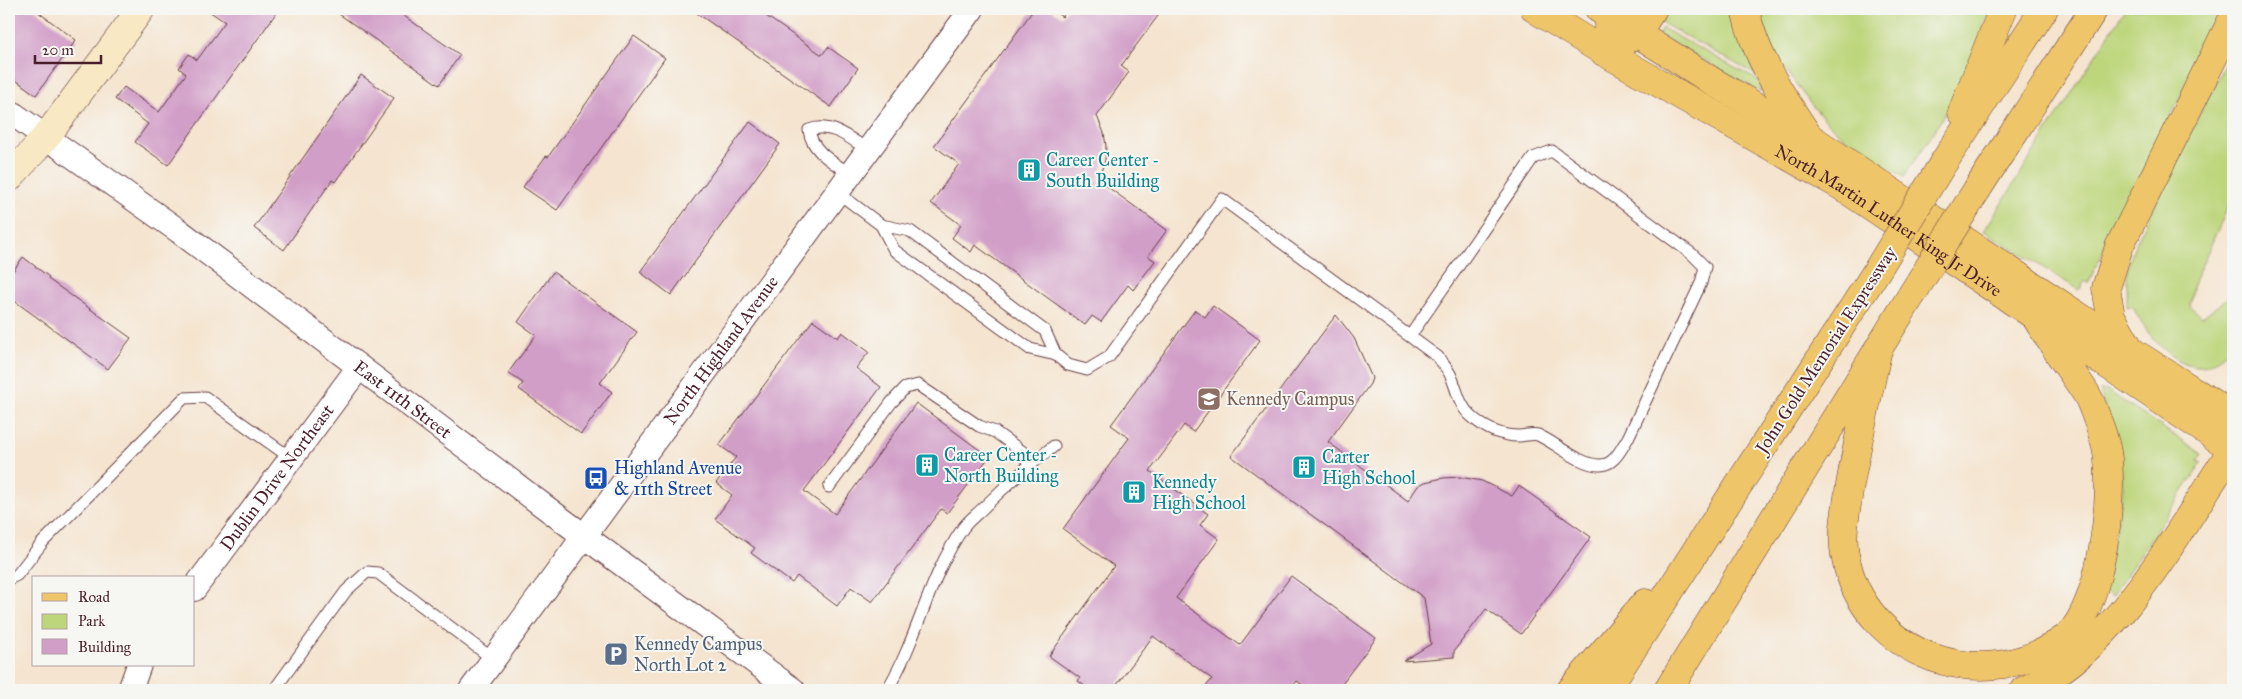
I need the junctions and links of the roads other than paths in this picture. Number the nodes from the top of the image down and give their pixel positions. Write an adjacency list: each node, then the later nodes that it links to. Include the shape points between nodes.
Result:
1 (141, 9): 14 (street)
2 (972, 9): 16 (street, North Highland Avenue)
3 (1535, 9): 12 (main road, North Martin Luther King Jr Drive)
4 (1653, 9): 11 (main road)
5 (1745, 9): 15 (main road, via 1750,32 1772,80)
6 (2003, 9): 17 (main road)
7 (2044, 9): 17 (main road, John Gold Memorial Expressway)
8 (2094, 9): 23 (main road, bridge)
9 (1608, 11): 11 (main road, North Martin Luther King Jr Drive); 12 (main road)
10 (2233, 18): 24 (main road, via 2119,247 2106,288 2111,316)
11 (1636, 34): 12 (main road); 15 (main road, North Martin Luther King Jr Drive)
12 (1604, 52): 21 (main road, North Martin Luther King Jr Drive, via 1840,186)
13 (9, 111): 14 (street, East 11th Street)
14 (46, 137): 18 (street); 26 (street, East 11th Street)
15 (1809, 137): 24 (main road, North Martin Luther King Jr Drive)
16 (868, 150): 19 (street, North Highland Avenue); 19 (lane, via 828,128 810,130 810,140)
17 (1942, 165): 33 (main road, John Gold Memorial Expressway, bridge)
18 (9, 178)
19 (843, 183): 20 (lane); 34 (street, North Highland Avenue)
20 (881, 226): 25 (lane, via 894,250 1030,349); 25 (lane, via 910,231 1045,332)
21 (2033, 313): 23 (main road, via 2090,400 2106,450 2108,518 2086,609 2069,635 2044,653 2016,666 1966,672 1927,661 1893,638 1871,617 1860,600 1848,572 1844,521); 29 (main road, North Martin Luther King Jr Drive)
22 (1410, 336): 22 (lane, via 1438,357 1450,374 1460,401 1482,426 1500,434 1536,434 1588,463 1608,464 1628,438 1701,283 1704,267 1692,254 1578,168 1552,151 1542,153 1533,158); 25 (lane, via 1222,199 1109,357 1087,370 1068,365)
23 (1878, 349): 46 (main road)
24 (2131, 351): 27 (main road, North Martin Luther King Jr Drive)
25 (1056, 355)
26 (359, 367): 30 (street, Dublin Drive Northeast); 34 (street, East 11th Street)
27 (2233, 416)
28 (1054, 446): 31 (lane)
29 (2233, 449): 47 (main road, via 2125,607 2091,644 2060,671)
30 (292, 458): 35 (lane, via 205,398 184,398 42,544 17,575); 36 (street, Dublin Drive Northeast)
31 (1029, 465): 32 (lane, via 1024,452 918,385 905,388 891,402); 43 (lane, via 964,527 922,609 901,668)
32 (829, 487)
33 (1718, 518): 44 (main road); 45 (main road, John Gold Memorial Expressway)
34 (583, 536): 37 (street, North Highland Avenue); 42 (street, East 11th Street)
35 (9, 579)
36 (195, 588)
37 (493, 659): 40 (lane, via 378,573 367,572 346,590); 41 (street, North Highland Avenue)
38 (139, 666): 39 (street)
39 (130, 690)
40 (274, 690)
41 (471, 690)
42 (793, 690)
43 (887, 690)
44 (1571, 690)
45 (1606, 690)
46 (1668, 690)
47 (2024, 690)

